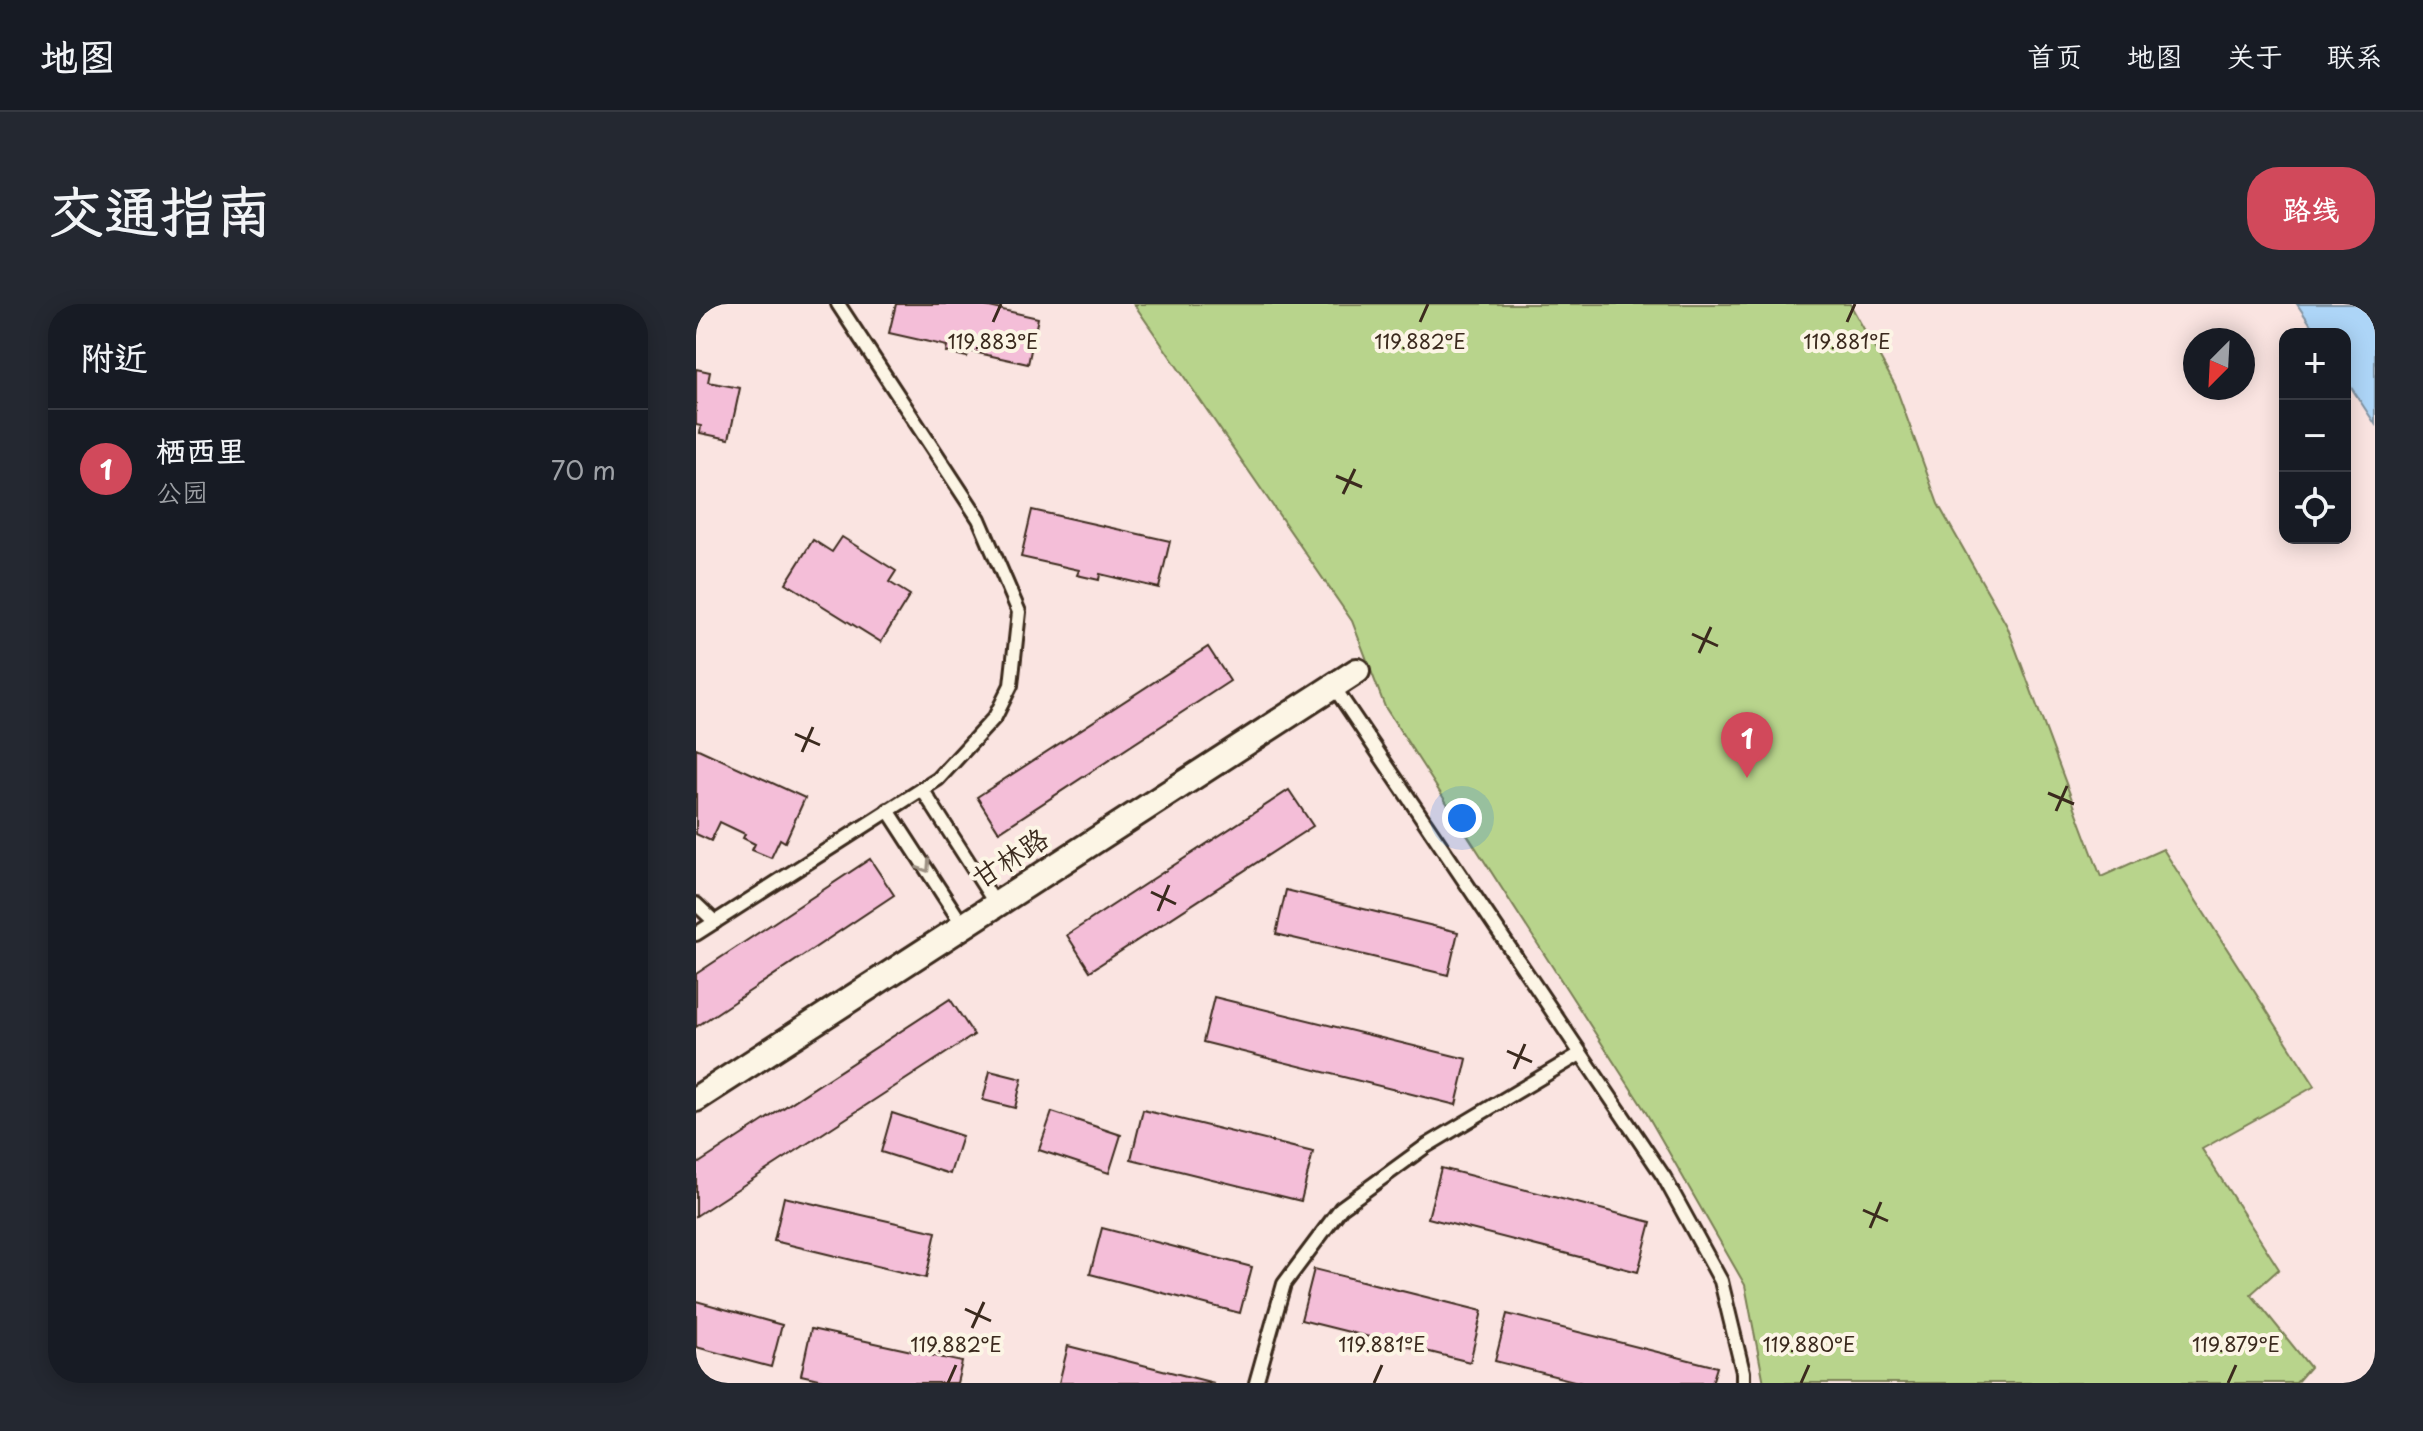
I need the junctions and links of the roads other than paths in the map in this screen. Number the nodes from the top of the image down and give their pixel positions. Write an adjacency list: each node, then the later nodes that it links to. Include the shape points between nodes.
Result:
1 (838, 304): 4 (lane, via 979,519 1019,612 1011,685 995,717 938,779)
2 (1357, 671): 3 (street, 甘林路)
3 (1334, 687): 6 (street, 甘林路); 11 (lane)
4 (922, 789): 5 (lane); 6 (lane)
5 (888, 810): 8 (lane); 9 (lane, one-way to 9)
6 (995, 903): 9 (street, 甘林路)
7 (696, 904): 8 (lane)
8 (715, 922): 10 (lane)
9 (962, 924): 12 (street, 甘林路)
10 (696, 934)
11 (1580, 1054): 13 (lane, via 1426,1146 1341,1208 1284,1284); 14 (lane, via 1664,1177 1721,1281)
12 (696, 1099)
13 (1256, 1383)
14 (1743, 1383)

